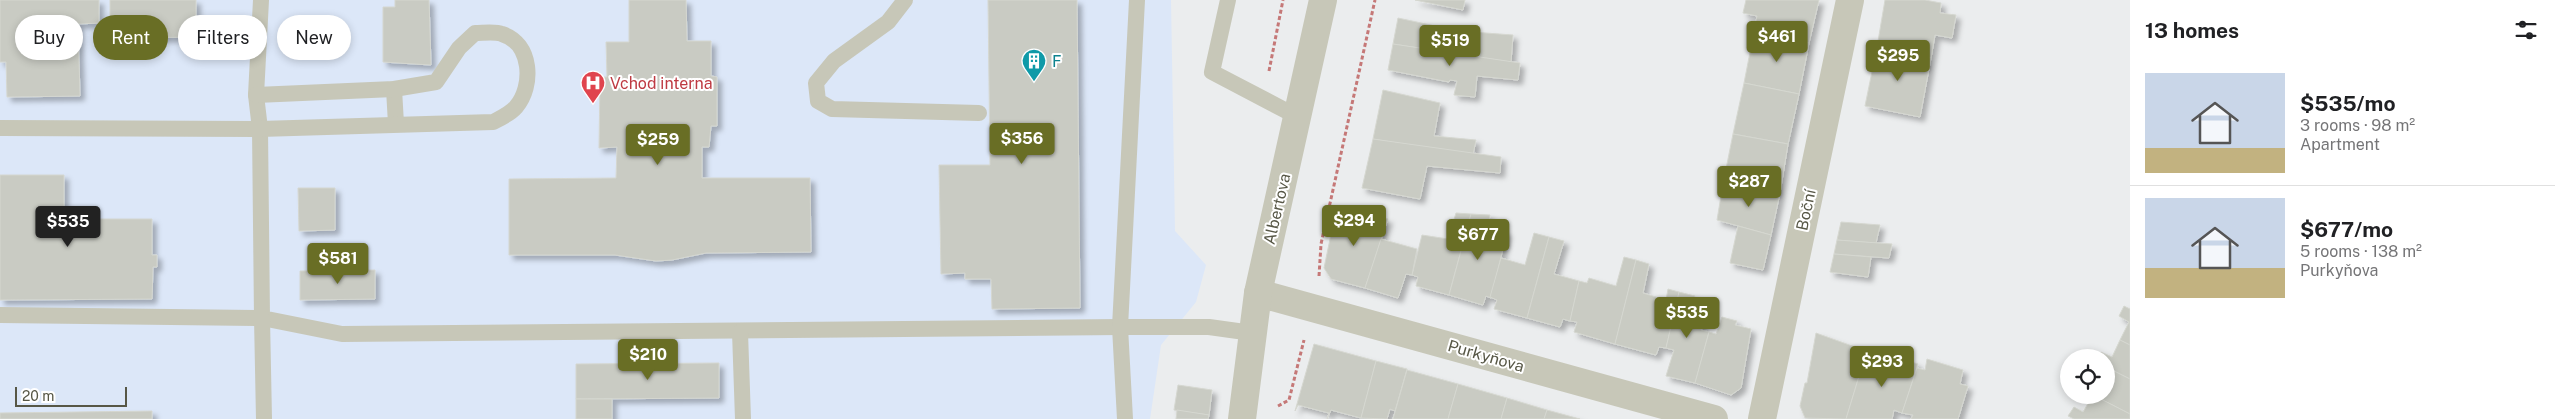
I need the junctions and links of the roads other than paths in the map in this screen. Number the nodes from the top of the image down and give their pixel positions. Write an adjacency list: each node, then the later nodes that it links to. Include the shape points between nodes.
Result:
1 (261, 0): 8 (lane)
2 (905, 0): 9 (lane, via 888,22 834,61 816,83 818,101 832,110)
3 (1137, 0): 17 (lane)
4 (1228, 0): 10 (lane, via 1212,72)
5 (1323, 0): 10 (street, Albertova)
6 (1850, 0): 25 (street, Boční)
7 (394, 89): 8 (lane); 11 (lane); 11 (lane, via 436,82 459,48 475,33 502,34 520,46 528,65 527,81 518,105 493,122)
8 (256, 95): 13 (lane)
9 (979, 113)
10 (1298, 117): 14 (street, Albertova)
11 (396, 124): 13 (lane)
12 (0, 128): 13 (lane)
13 (260, 129): 16 (lane)
14 (1258, 293): 19 (street, Albertova); 24 (street, Purkyňova)
15 (0, 315): 16 (lane)
16 (262, 318): 18 (lane, via 342,334); 20 (lane)
17 (1120, 327): 18 (lane); 19 (lane, via 1209,327); 22 (lane)
18 (740, 332): 21 (lane)
19 (1252, 333): 23 (street, Albertova)
20 (264, 419)
21 (743, 419)
22 (1125, 419)
23 (1242, 419)
24 (1714, 419)
25 (1762, 419)

